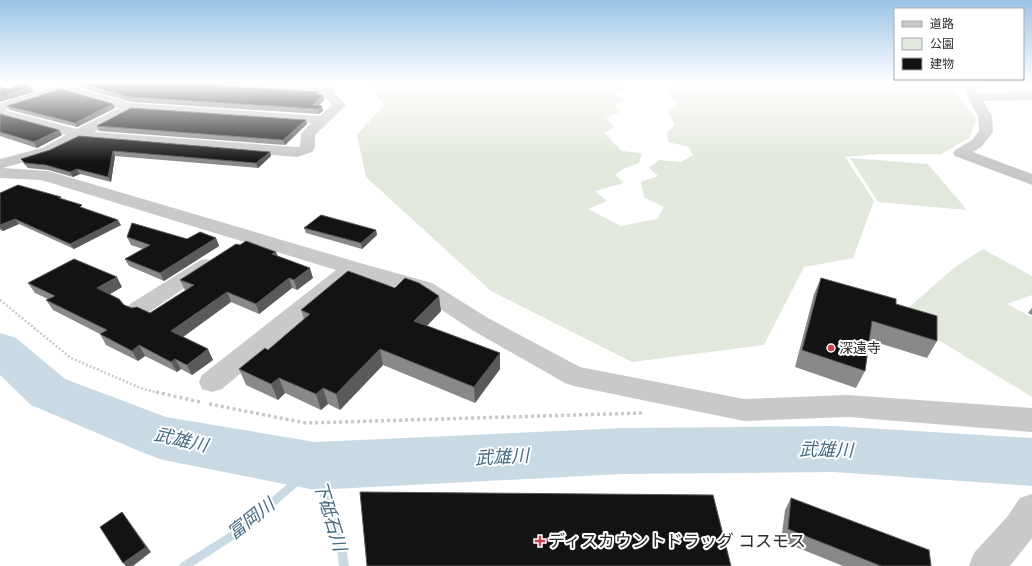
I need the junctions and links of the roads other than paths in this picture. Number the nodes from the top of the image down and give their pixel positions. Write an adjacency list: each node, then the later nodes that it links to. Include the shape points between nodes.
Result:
1 (126, 109): 8 (street)
2 (167, 109): 5 (street)
3 (334, 109): 7 (street)
4 (983, 109): 11 (street, via 986,132 977,143 961,153)
5 (176, 110): 7 (street)
6 (0, 113): 8 (street)
7 (322, 120): 8 (street, via 308,134 307,149 297,152)
8 (77, 135): 9 (street, via 47,151)
9 (0, 164)
10 (0, 173): 12 (street, via 42,175)
11 (1032, 180)
12 (249, 237): 13 (street); 14 (street)
13 (352, 268): 15 (street); 16 (street, via 424,288 480,324 574,376 744,410 848,406)
14 (138, 309)
15 (212, 382)
16 (1032, 420)
17 (1032, 508): 18 (street)
18 (987, 566)

